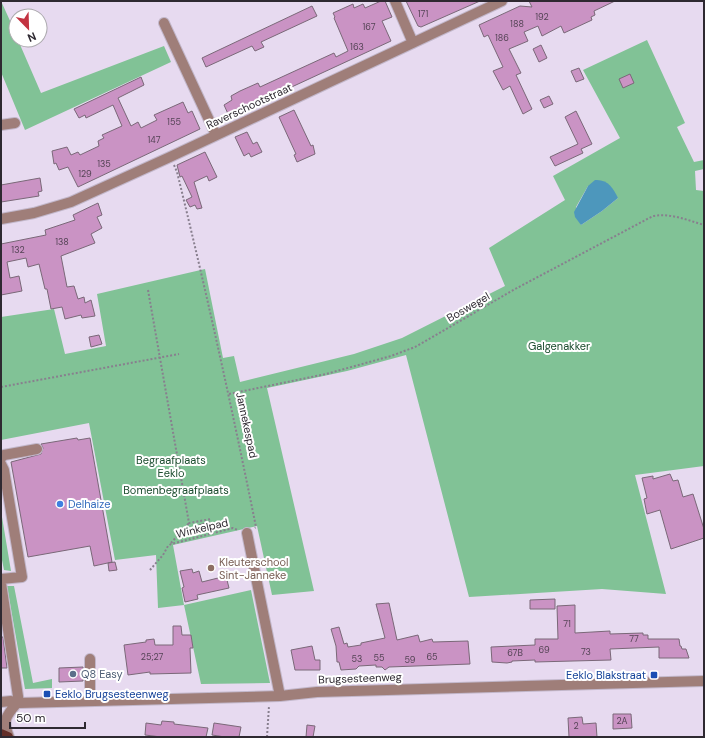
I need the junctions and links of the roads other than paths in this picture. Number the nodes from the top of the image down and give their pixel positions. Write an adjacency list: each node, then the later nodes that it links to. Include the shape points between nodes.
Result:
1 (395, 1): 4 (street)
2 (502, 1): 4 (street, Raverschootstraat)
3 (164, 23): 7 (street)
4 (413, 43): 7 (street, Raverschootstraat)
5 (15, 123): 6 (street)
6 (1, 125)
7 (216, 135): 8 (street, Raverschootstraat, via 71,202)
8 (1, 219)
9 (37, 449): 10 (street, via 4,455)
10 (1, 458)
11 (1, 464): 13 (street, via 22,577)
12 (247, 533): 17 (street)
13 (1, 578)
14 (1, 583): 20 (street)
15 (90, 659): 18 (street)
16 (704, 681): 17 (street, Brugsesteenweg, via 317,692)
17 (275, 696): 18 (street, Brugsesteenweg)
18 (90, 701): 20 (street, Brugsesteenweg)
19 (1, 702): 20 (street, Brugsesteenweg)
20 (18, 703): 22 (street, via 8,714 4,726)
21 (1, 734): 22 (main road)
22 (8, 737)

